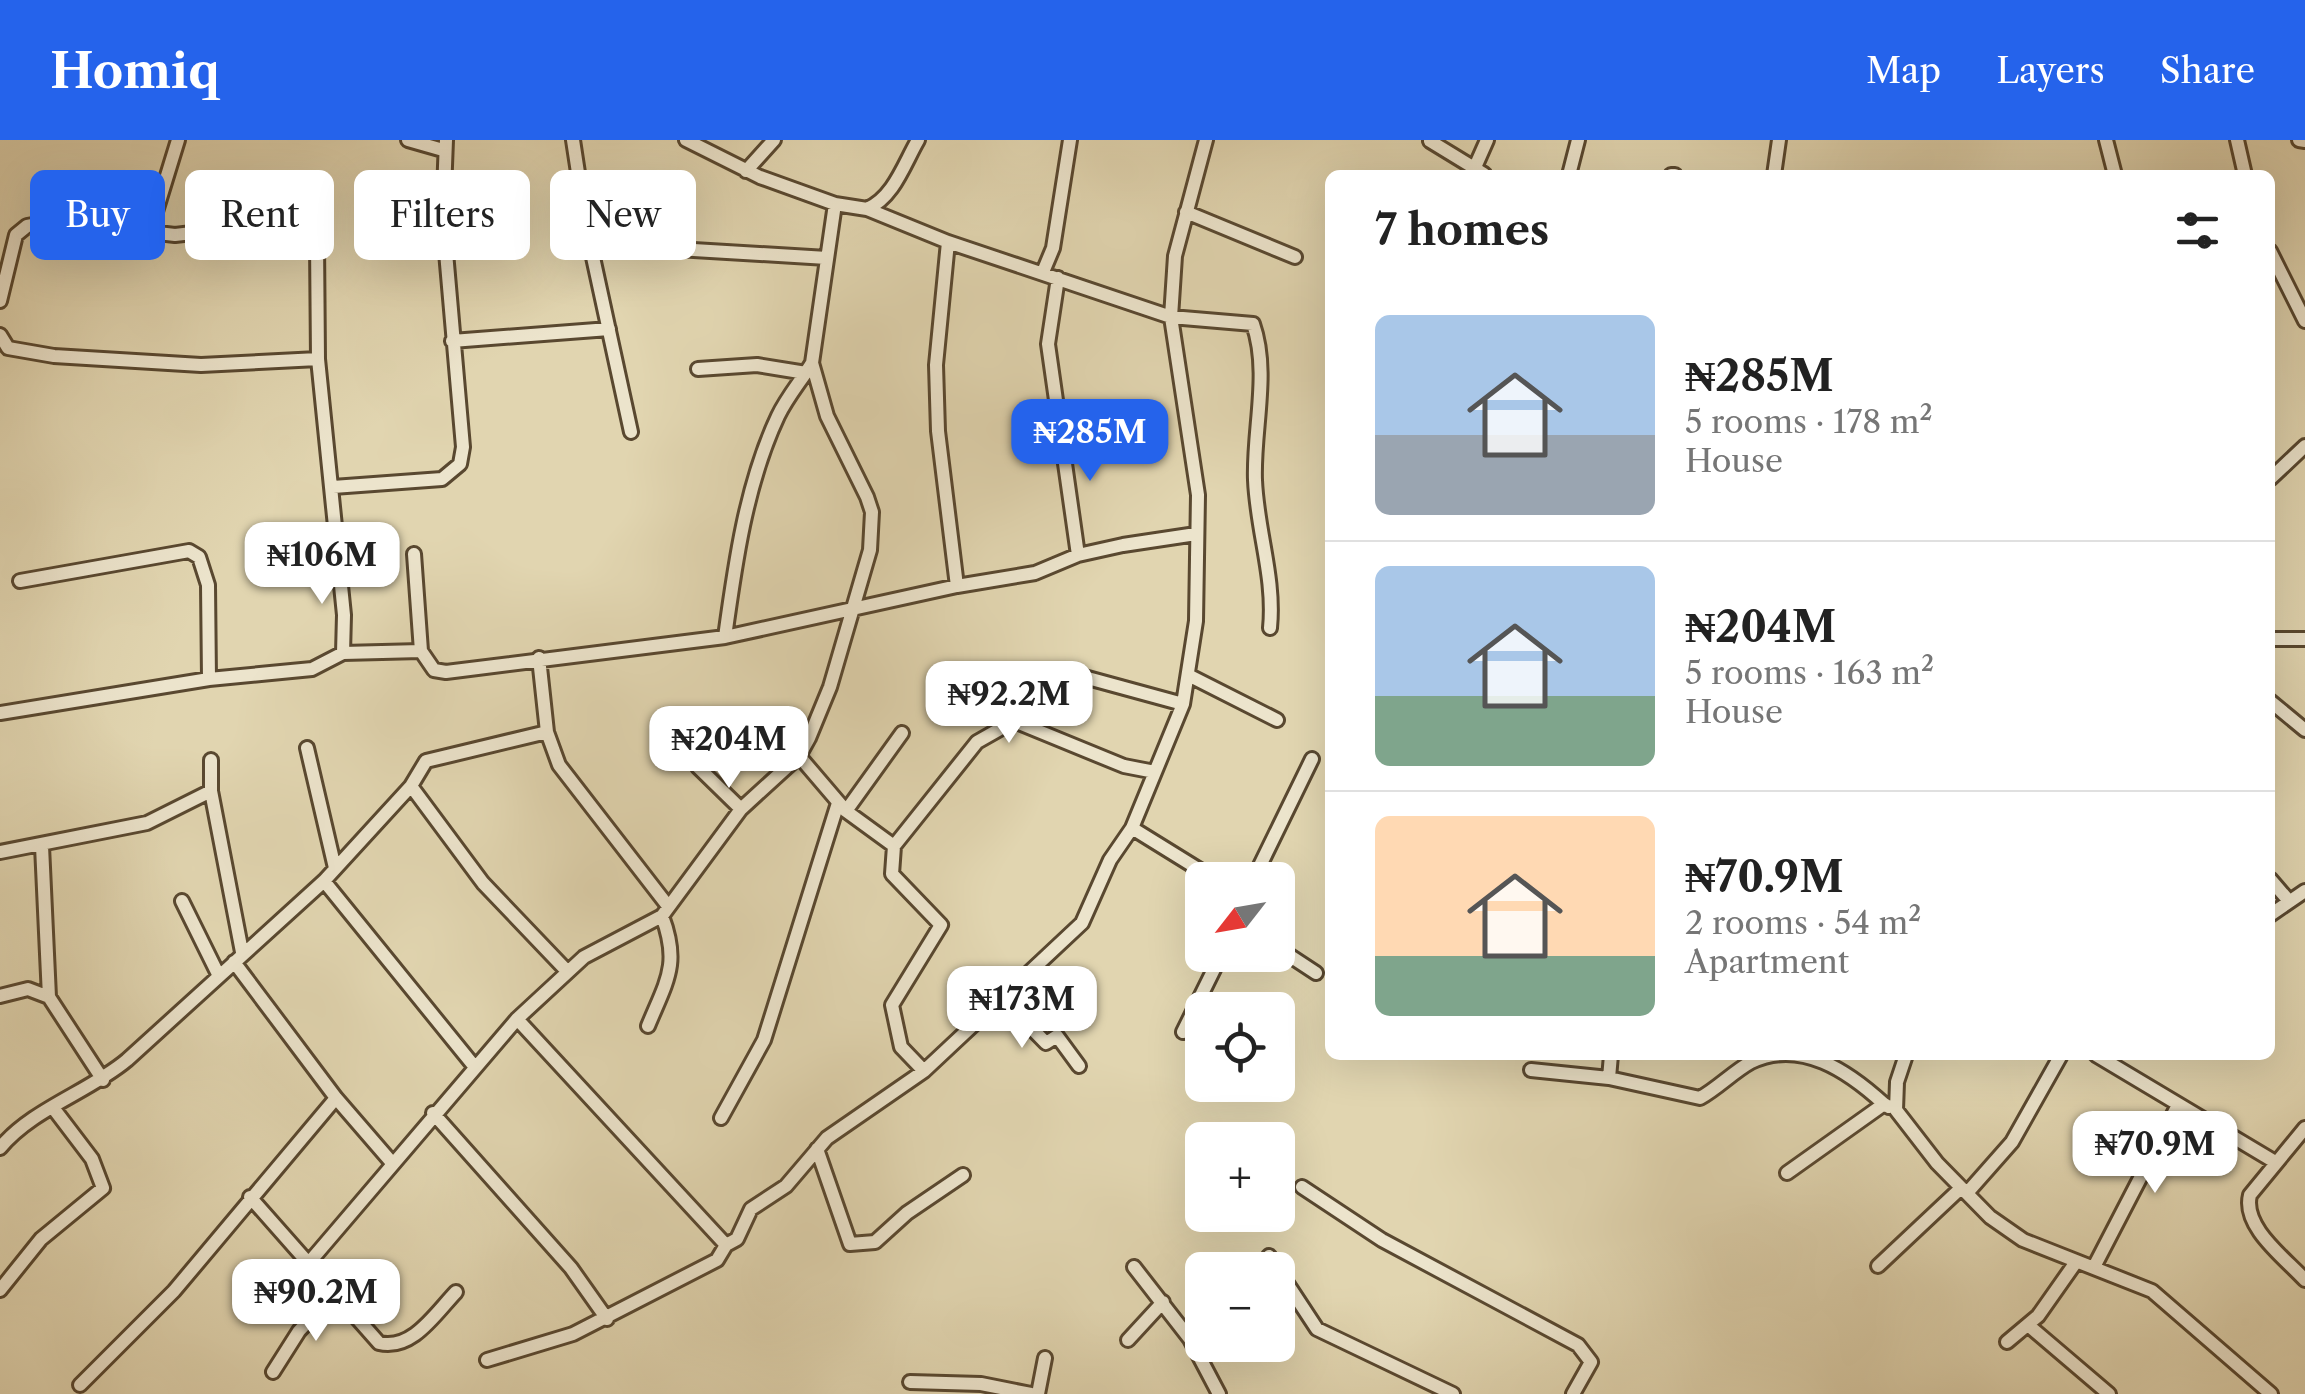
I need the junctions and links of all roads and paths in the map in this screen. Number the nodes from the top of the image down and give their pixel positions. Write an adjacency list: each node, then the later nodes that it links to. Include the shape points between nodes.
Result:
1 (178, 140): 23 (street)
2 (408, 140): 15 (street)
3 (574, 140): 39 (street)
4 (686, 140): 22 (street)
5 (774, 140): 22 (street)
6 (918, 140): 25 (street, via 905,169)
7 (1070, 140): 34 (street)
8 (1206, 140): 26 (street)
9 (1487, 140): 17 (street)
10 (1779, 140): 19 (street)
11 (2106, 140): 20 (street)
12 (2237, 140): 21 (street)
13 (1430, 141): 16 (street)
14 (1575, 141): 18 (street)
15 (444, 145): 41 (street)
16 (1473, 170)
17 (1480, 170)
18 (1570, 170)
19 (1775, 170)
20 (2113, 170)
21 (2244, 170)
22 (746, 171): 24 (street)
23 (165, 183)
24 (836, 204): 25 (street); 32 (street)
25 (867, 209): 29 (street)
26 (1186, 212): 31 (street); 37 (street)
27 (30, 225): 36 (street, via 16,235)
28 (165, 234): 42 (street, via 253,226 317,242)
29 (948, 242): 34 (street); 53 (street, via 936,387)
30 (696, 250): 32 (street)
31 (1295, 257)
32 (827, 258): 44 (street)
33 (2275, 261): 38 (street)
34 (1044, 272): 35 (street)
35 (1058, 278): 37 (street); 51 (street, via 1048,344)
36 (0, 300)
37 (1171, 317): 49 (street, via 1192,438); 55 (street, via 1255,329 1255,479 1273,596)
38 (2305, 321)
39 (608, 328): 41 (street); 45 (street)
40 (0, 335): 42 (street, via 8,348 54,356 202,365)
41 (452, 341): 48 (street, via 463,447 456,471 424,482)
42 (318, 360): 48 (street)
43 (698, 368): 44 (street)
44 (809, 368): 54 (street, via 872,512 870,550); 57 (street, via 779,415 758,475)
45 (632, 432)
46 (2305, 446): 47 (street)
47 (2275, 474)
48 (333, 488): 60 (street)
49 (1196, 534): 51 (street); 63 (street)
50 (414, 554): 59 (street)
51 (1078, 555): 53 (street, via 1035,574)
52 (20, 581): 64 (street, via 189,551 199,557 208,585)
53 (957, 586): 54 (street)
54 (850, 612): 57 (street); 74 (street, via 830,687)
55 (1270, 628)
56 (2304, 637): 58 (street)
57 (725, 638): 61 (street)
58 (2275, 640)
59 (421, 650): 60 (street); 61 (street, via 434,670 446,672)
60 (343, 652): 64 (street, via 312,669)
61 (539, 658): 71 (street)
62 (1062, 671): 65 (street)
63 (1190, 676): 65 (street); 68 (street)
64 (209, 679): 67 (street)
65 (1184, 704): 77 (street)
66 (2275, 705): 70 (street)
67 (0, 713)
68 (1277, 720)
69 (675, 728): 81 (street, via 698,767)
70 (2305, 730)
71 (547, 732): 78 (street, via 426,761); 94 (street, via 559,765)
72 (902, 732): 80 (street)
73 (307, 748): 88 (street)
74 (800, 756): 80 (street); 81 (street)
75 (1312, 758): 87 (street)
76 (211, 760): 79 (street)
77 (1154, 772): 82 (street); 84 (street, via 1014,721 977,742)
78 (411, 786): 88 (street); 98 (street, via 483,883)
79 (211, 791): 83 (street, via 146,824); 96 (street)
80 (842, 807): 84 (street); 125 (street, via 764,1040)
81 (741, 809): 94 (street)
82 (1132, 828): 86 (street); 104 (street, via 1082,923)
83 (42, 846): 85 (street); 103 (street)
84 (894, 846): 117 (street, via 892,874 941,925 892,1004 901,1047)
85 (0, 852)
86 (1187, 862)
87 (1262, 862)
88 (335, 868): 89 (street)
89 (324, 881): 96 (street); 114 (street)
90 (2275, 885): 93 (street)
91 (2305, 891): 93 (street)
92 (182, 900): 101 (street)
93 (2289, 901): 95 (street)
94 (665, 910): 98 (street); 106 (street, via 673,965)
95 (2275, 911)
96 (238, 957): 101 (street); 120 (street)
97 (1295, 960): 100 (street)
98 (566, 970): 105 (street)
99 (1212, 972): 107 (street)
100 (1316, 974)
101 (219, 976): 119 (street)
102 (0, 996): 103 (street, via 28,989)
103 (49, 997): 119 (street)
104 (1003, 999): 115 (street, via 1046,1044 1058,1036); 117 (street)
105 (516, 1018): 114 (street); 136 (street)
106 (648, 1026)
107 (1182, 1032)
108 (1611, 1060): 118 (street)
109 (1749, 1060): 118 (street, via 1700,1098)
110 (1810, 1060): 122 (street, via 1836,1065)
111 (1904, 1060): 122 (street)
112 (2058, 1060): 134 (street, via 2012,1142)
113 (2104, 1060): 121 (street)
114 (474, 1066): 124 (street)
115 (1079, 1066)
116 (1531, 1070): 118 (street)
117 (924, 1072): 128 (street)
118 (1609, 1078)
119 (103, 1080): 123 (street)
120 (336, 1098): 130 (street); 135 (street)
121 (2178, 1105): 129 (street); 141 (street)
122 (1890, 1107): 131 (street); 134 (street)
123 (54, 1109): 127 (street); 143 (street, via 92,1159 102,1188 40,1239)
124 (434, 1114): 130 (street); 148 (street, via 571,1268)
125 (721, 1118)
126 (2305, 1128): 129 (street)
127 (0, 1148)
128 (817, 1149): 132 (street, via 850,1244 876,1242); 136 (street, via 786,1186 751,1209 737,1239)
129 (2275, 1162): 142 (street, via 2247,1207)
130 (393, 1164): 138 (street)
131 (1787, 1173)
132 (964, 1175)
133 (1302, 1187): 160 (street, via 1382,1240 1578,1345 1591,1362)
134 (1964, 1190): 137 (street, via 2023,1240); 139 (street)
135 (250, 1197): 138 (street); 156 (street, via 174,1292)
136 (726, 1245): 148 (street, via 700,1272)
137 (2076, 1262): 141 (street); 149 (street)
138 (307, 1264): 145 (street)
139 (1878, 1266)
140 (1134, 1267): 147 (street)
141 (2094, 1267): 162 (street, via 2152,1291)
142 (2305, 1280)
143 (0, 1290)
144 (456, 1292): 145 (street, via 408,1341 393,1346 379,1342)
145 (333, 1296): 154 (street)
146 (1295, 1296): 159 (street, via 1317,1329)
147 (1163, 1302): 150 (street); 158 (street)
148 (607, 1319): 153 (street)
149 (2028, 1326): 151 (street); 161 (street)
150 (1128, 1340)
151 (2007, 1342)
152 (1044, 1358): 157 (street)
153 (487, 1360)
154 (273, 1372)
155 (910, 1382): 157 (street)
156 (80, 1385)
157 (1034, 1394)
158 (1219, 1394)
159 (1453, 1394)
160 (1573, 1394)
161 (2109, 1394)
162 (2271, 1394)

